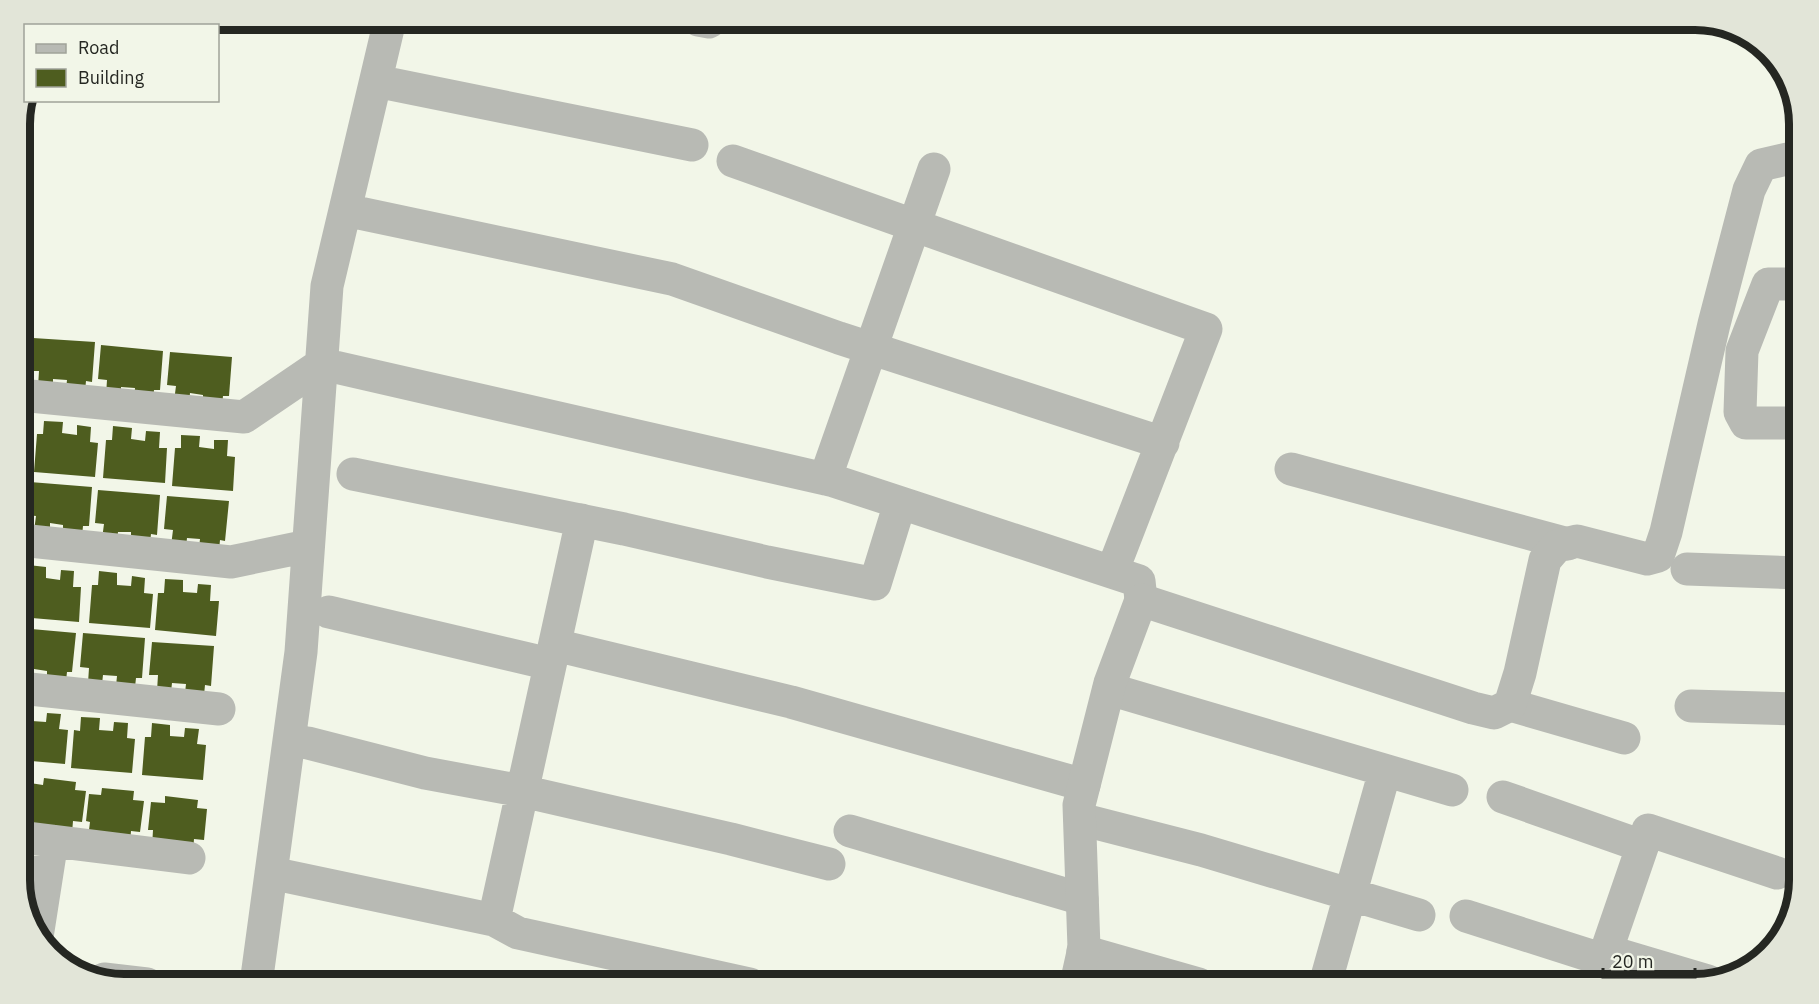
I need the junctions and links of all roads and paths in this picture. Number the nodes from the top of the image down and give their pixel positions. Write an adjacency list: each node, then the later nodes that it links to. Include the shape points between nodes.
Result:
1 (388, 30): 2 (street)
2 (376, 81): 3 (street); 7 (street)
3 (692, 145)
4 (1789, 159): 14 (street, via 1761,165 1749,190)
5 (733, 161): 8 (street)
6 (933, 169): 8 (street)
7 (345, 210): 10 (street, via 672,279); 11 (street, via 327,286)
8 (914, 226): 10 (street); 16 (street, via 1206,329)
9 (1789, 284): 13 (street, via 1768,284 1742,351)
10 (870, 348): 16 (street); 19 (street)
11 (321, 364): 12 (street, via 244,417); 19 (street); 24 (street)
12 (30, 396)
13 (1742, 417): 14 (street); 15 (street, via 1746,423)
14 (1692, 418): 23 (street, via 1658,556 1647,559 1577,541)
15 (1789, 423)
16 (1163, 443): 26 (street)
17 (1291, 469): 23 (street)
18 (353, 474): 21 (street)
19 (825, 479): 20 (street)
20 (900, 503): 21 (street, via 875,584); 26 (street)
21 (582, 520): 30 (street)
22 (30, 541): 24 (street, via 231,562)
23 (1568, 544): 33 (street, via 1557,546 1545,560)
24 (308, 546): 51 (street, via 301,652)
25 (1687, 569): 27 (street)
26 (1112, 572): 28 (street, via 1139,580)
27 (1789, 573)
28 (1141, 600): 32 (street); 33 (street, via 1473,708 1494,713)
29 (329, 612): 30 (street)
30 (553, 655): 40 (street, via 791,702); 42 (street)
31 (30, 689): 35 (street)
32 (1108, 689): 39 (street); 40 (street)
33 (1510, 705): 37 (street)
34 (1690, 706): 36 (street)
35 (219, 709)
36 (1789, 709)
37 (1624, 738)
38 (308, 743): 42 (street, via 425,773)
39 (1385, 771): 41 (street); 53 (street)
40 (1084, 785): 44 (street)
41 (1452, 790)
42 (522, 791): 50 (street); 58 (street)
43 (1503, 797): 48 (street)
44 (1080, 819): 53 (street); 54 (street)
45 (850, 831): 54 (street)
46 (30, 838): 47 (street)
47 (52, 841): 49 (street); 57 (street)
48 (1642, 846): 52 (street, via 1648,830); 60 (street)
49 (189, 858)
50 (829, 864)
51 (271, 873): 58 (street); 61 (street)
52 (1777, 873)
53 (1351, 895): 55 (street); 65 (street)
54 (1082, 899): 59 (street)
55 (1419, 915)
56 (1466, 916): 60 (street)
57 (40, 920)
58 (494, 920): 62 (street, via 518,933)
59 (1083, 951): 63 (street); 64 (street)
60 (1602, 965): 66 (street)
61 (257, 974)
62 (705, 974)
63 (1078, 974)
64 (1164, 974)
65 (1328, 974)
66 (1662, 974)

